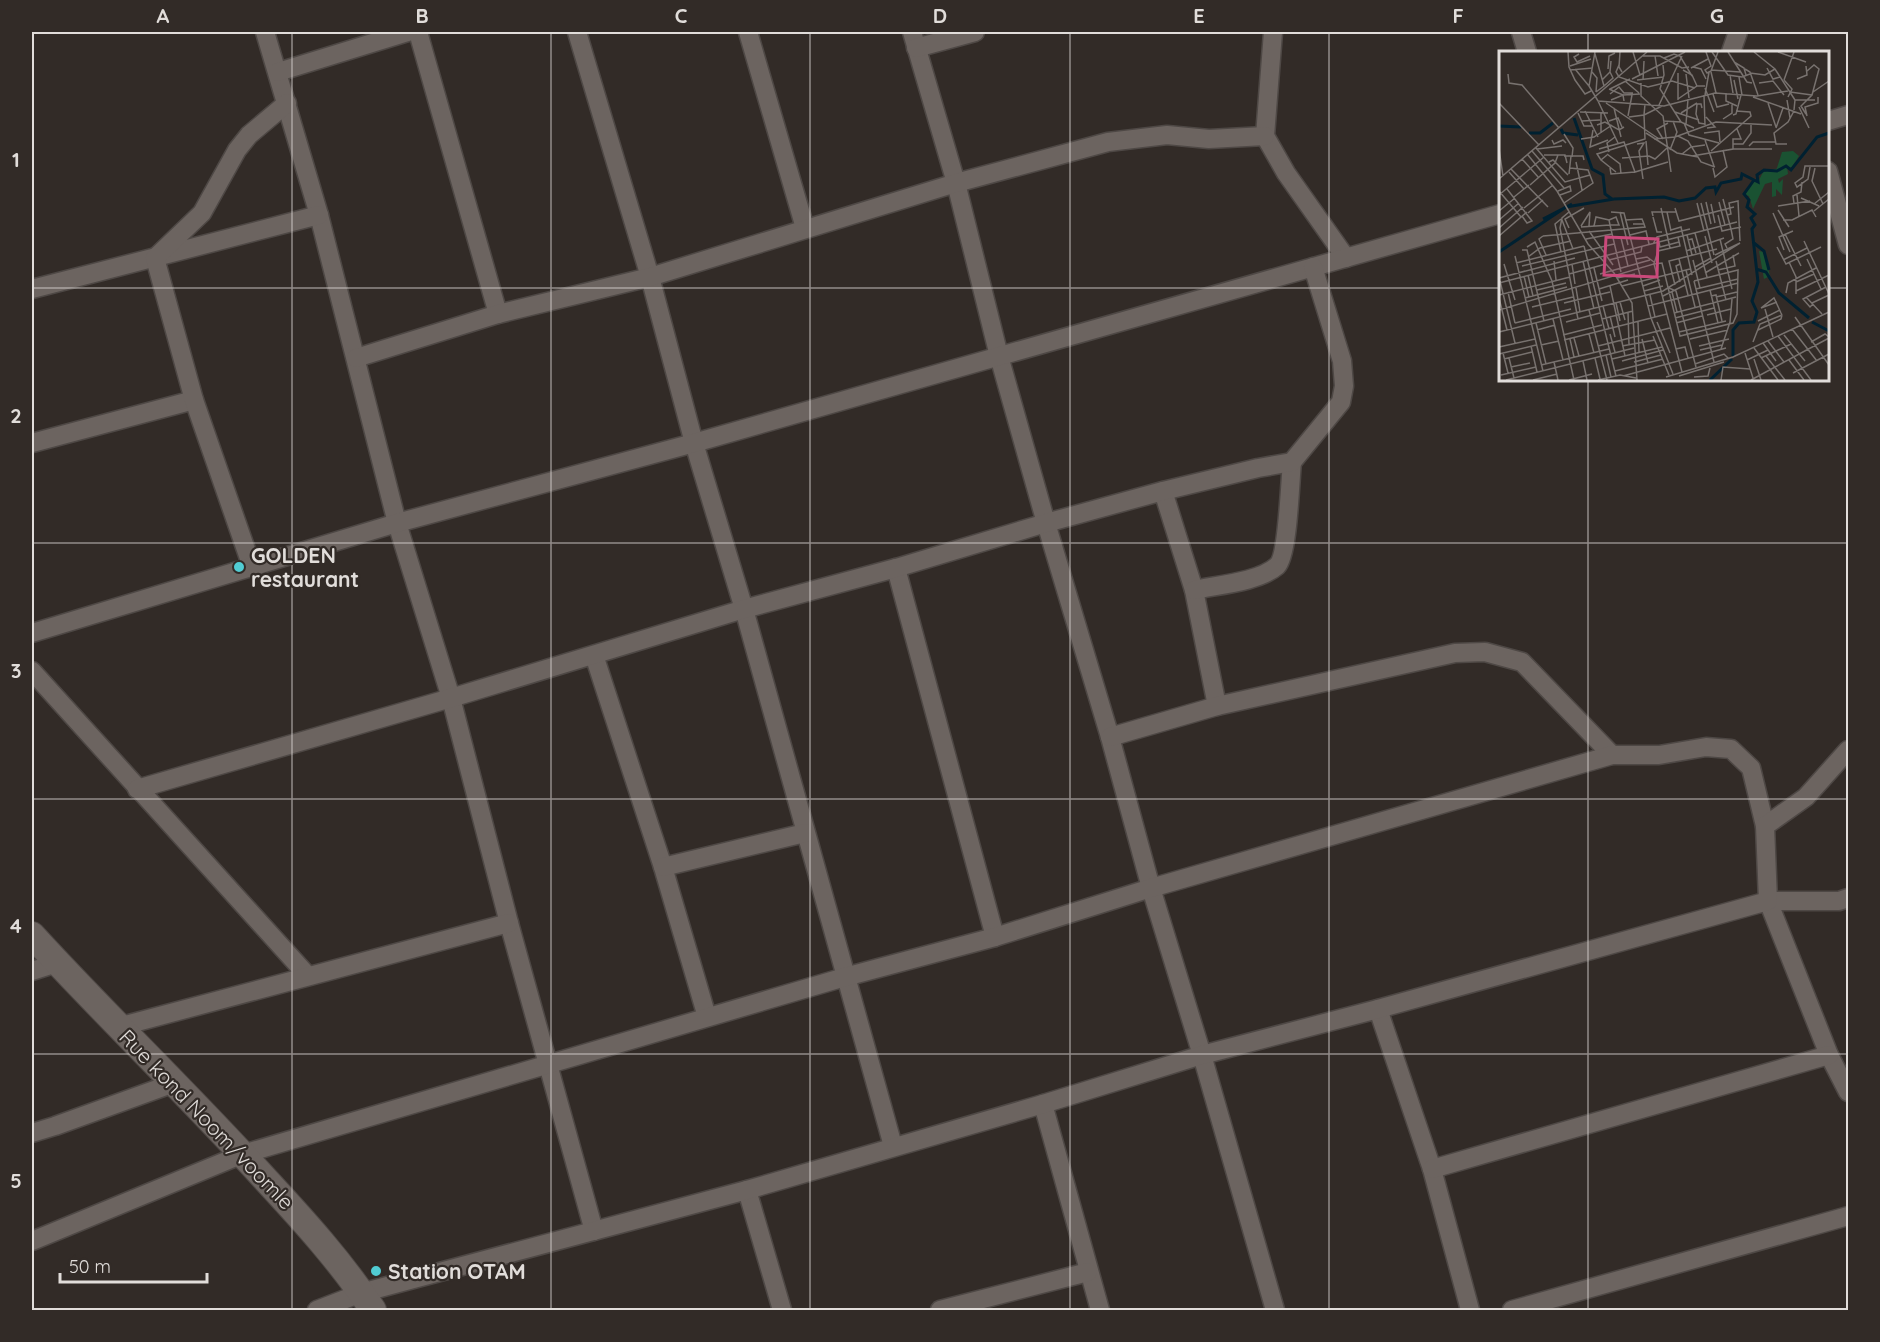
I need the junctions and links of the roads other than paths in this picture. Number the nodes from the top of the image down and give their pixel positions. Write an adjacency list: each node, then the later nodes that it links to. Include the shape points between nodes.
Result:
1 (265, 32): 13 (street)
2 (408, 32): 13 (street)
3 (418, 32): 29 (street)
4 (577, 32): 27 (street)
5 (748, 32): 22 (street)
6 (975, 32): 10 (street)
7 (1273, 32): 17 (street)
8 (1521, 32): 11 (street)
9 (1738, 32): 12 (street)
10 (914, 40): 19 (street)
11 (1527, 51)
12 (1731, 51)
13 (278, 72): 14 (street)
14 (287, 103): 21 (street); 24 (street, via 249,135 202,213)
15 (1848, 115): 16 (street)
16 (1829, 120)
17 (1265, 136): 19 (street, via 1209,139 1167,135 1108,142); 25 (street)
18 (1829, 178): 23 (street)
19 (956, 183): 22 (street); 30 (street)
20 (1499, 214): 25 (street)
21 (319, 215): 24 (street); 31 (street)
22 (806, 228): 27 (street)
23 (1848, 245)
24 (155, 258): 28 (street); 32 (street)
25 (1346, 258): 26 (street)
26 (1313, 267): 30 (street); 35 (street, via 1342,361 1344,386 1341,402)
27 (650, 277): 29 (street); 34 (street)
28 (32, 289)
29 (498, 314): 31 (street)
30 (999, 356): 34 (street); 38 (street)
31 (356, 358): 37 (street)
32 (194, 400): 33 (street); 39 (street)
33 (32, 443)
34 (694, 443): 37 (street); 42 (street)
35 (1292, 462): 36 (street); 41 (street, via 1284,550 1279,565 1262,576)
36 (1163, 490): 38 (street); 41 (street)
37 (397, 523): 39 (street); 46 (street)
38 (1046, 523): 40 (street); 48 (street)
39 (252, 567): 43 (street)
40 (896, 568): 42 (street); 60 (street)
41 (1194, 590): 47 (street)
42 (744, 609): 44 (street); 53 (street)
43 (32, 633)
44 (594, 654): 46 (street); 54 (street)
45 (32, 671): 51 (street)
46 (451, 698): 51 (street); 58 (street)
47 (1217, 706): 48 (street); 50 (street, via 1455,652 1485,652 1522,662)
48 (1110, 737): 55 (street)
49 (1848, 750): 52 (street, via 1806,796)
50 (1611, 755): 52 (street, via 1659,754 1706,747 1731,749 1751,768); 55 (street)
51 (137, 789): 63 (street)
52 (1765, 826): 57 (street)
53 (805, 833): 54 (street); 64 (street)
54 (663, 867): 66 (street)
55 (1151, 888): 60 (street); 68 (street)
56 (1848, 898): 57 (street)
57 (1768, 902): 65 (street); 69 (street)
58 (509, 922): 63 (street); 70 (street)
59 (32, 935): 61 (street, Rue kond Noom/voomle)
60 (995, 937): 64 (street)
61 (57, 963): 62 (street); 67 (street, Rue kond Noom/voomle)
62 (32, 971)
63 (307, 975): 67 (street)
64 (845, 977): 66 (street); 75 (street)
65 (1378, 1009): 68 (street); 77 (street)
66 (707, 1017): 70 (street)
67 (118, 1027): 71 (street, Rue kond Noom/voomle)
68 (1202, 1055): 73 (street); 88 (street)
69 (1828, 1055): 72 (street); 77 (street)
70 (547, 1063): 76 (street); 80 (street)
71 (174, 1083): 74 (street); 76 (street, Rue kond Noom/voomle)
72 (1848, 1092)
73 (1043, 1104): 75 (street); 82 (street)
74 (32, 1133)
75 (893, 1146): 78 (street)
76 (243, 1154): 81 (street); 83 (street, Rue kond Noom/voomle, via 312,1230)
77 (1432, 1169): 89 (street)
78 (747, 1190): 80 (street); 86 (street)
79 (1848, 1216): 90 (street)
80 (594, 1231): 83 (street)
81 (32, 1241)
82 (1088, 1272): 84 (street); 87 (street)
83 (367, 1302): 85 (street)
84 (943, 1310)
85 (317, 1311)
86 (782, 1311)
87 (1100, 1311)
88 (1275, 1311)
89 (1470, 1311)
90 (1512, 1311)

